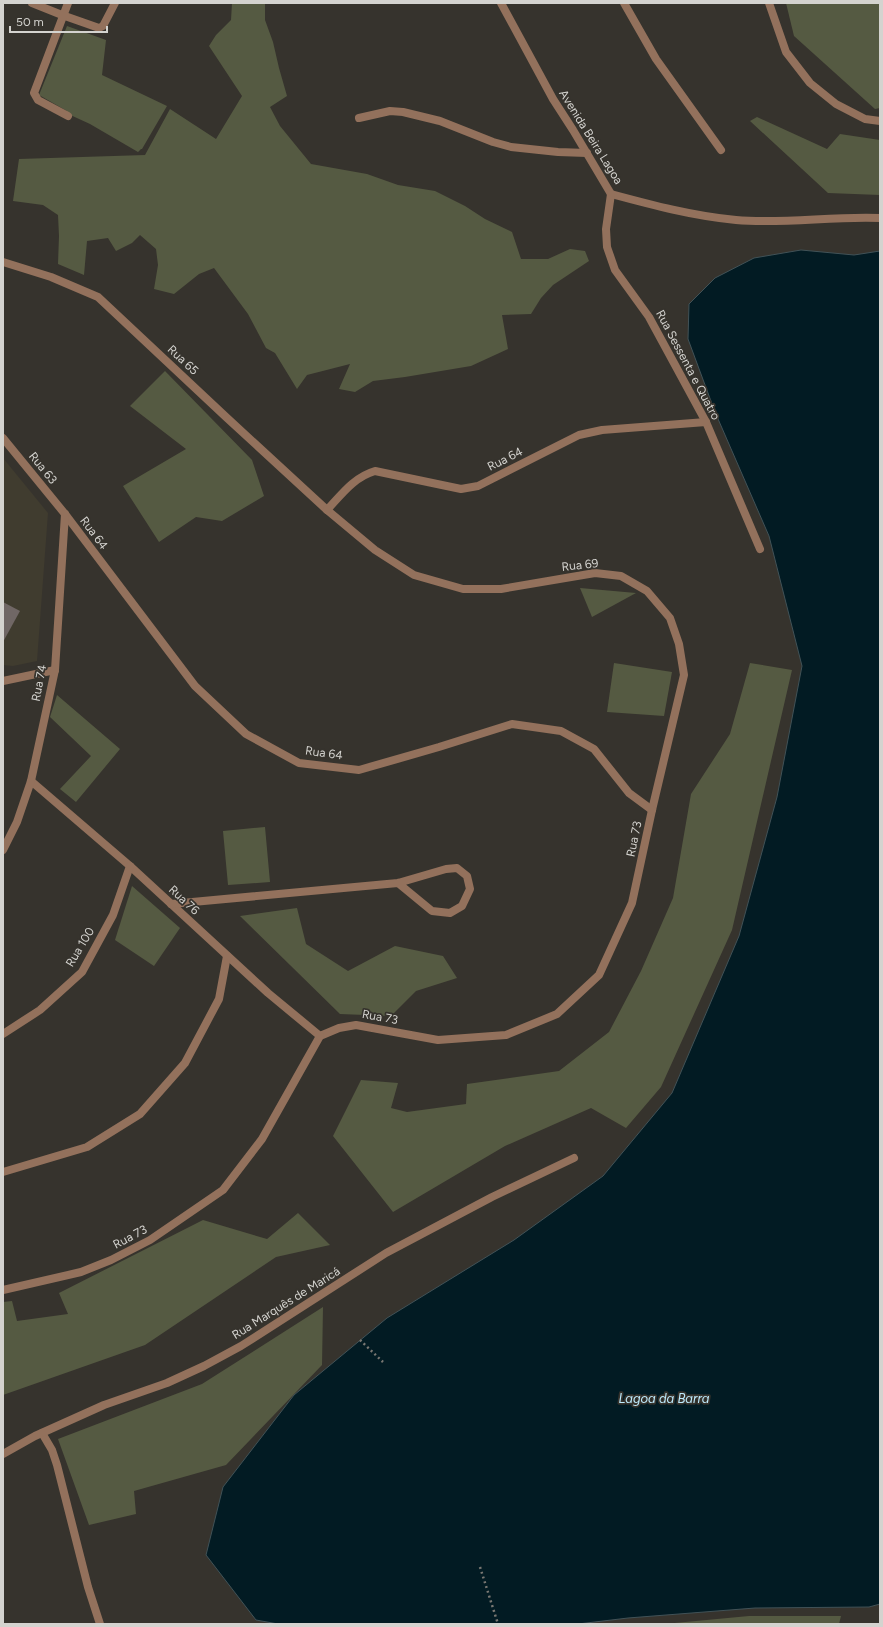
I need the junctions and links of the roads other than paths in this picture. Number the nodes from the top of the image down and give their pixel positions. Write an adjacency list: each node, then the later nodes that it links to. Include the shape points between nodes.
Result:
1 (32, 3): 7 (street)
2 (68, 3): 7 (street)
3 (114, 3): 7 (street, via 101,27)
4 (501, 3): 12 (street, Avenida Beira Lagoa, via 553,99)
5 (624, 3): 11 (street, via 656,59)
6 (769, 3): 10 (street, via 786,52 810,83 836,104 865,119)
7 (62, 15): 8 (street, via 34,93 38,100)
8 (68, 116)
9 (359, 118): 12 (street, via 390,111 403,112 440,120 511,147)
10 (880, 121)
11 (721, 150)
12 (587, 153): 13 (street, Avenida Beira Lagoa)
13 (611, 194): 14 (street, Avenida Beira Lagoa, via 657,207 737,220); 16 (street, Rua Sessenta e Quatro, via 606,229 607,247 615,270 649,317)
14 (880, 218)
15 (3, 262): 18 (street, Rua 65, via 51,277 98,297)
16 (706, 422): 18 (street, Rua 64, via 602,430 579,435 478,486 461,489 375,471 355,480); 20 (street, Rua Sessenta e Quatro)
17 (3, 438): 19 (street, Rua 63)
18 (327, 510): 24 (street, Rua 69, via 375,550 414,575 463,589 501,590 595,573 621,576 647,591 670,618 679,644 684,675)
19 (65, 514): 21 (street, Rua 74); 24 (street, Rua 64, via 195,686 246,734 299,763 359,770 512,724 561,731 594,749 629,793)
20 (760, 549)
21 (55, 670): 22 (street); 23 (street, Rua 74)
22 (3, 681)
23 (31, 781): 25 (street, Rua 74, via 17,822); 26 (street, Rua 76)
24 (652, 810): 31 (street, Rua 73, via 629,911 599,975 557,1014 506,1035 438,1040 356,1025 339,1028)
25 (3, 850)
26 (130, 866): 28 (street, Rua 76); 30 (street, Rua 100, via 113,915 82,972 40,1010)
27 (398, 883): 27 (street, via 432,912 450,913 462,906 470,889 467,876 457,868); 28 (street)
28 (171, 904): 29 (street, Rua 76)
29 (227, 956): 31 (street, Rua 76); 33 (street, via 219,999 185,1063 140,1114 87,1147)
30 (3, 1034)
31 (320, 1036): 34 (street, Rua 73, via 262,1139 223,1190 150,1240 111,1260 81,1272)
32 (574, 1158): 35 (street, Rua Marquês de Maricá, via 492,1197 386,1253 241,1346 204,1366 166,1383 104,1405)
33 (3, 1172)
34 (3, 1290)
35 (42, 1433): 36 (street, Rua Marquês de Maricá); 37 (street, via 57,1465)
36 (3, 1454)
37 (100, 1624)

